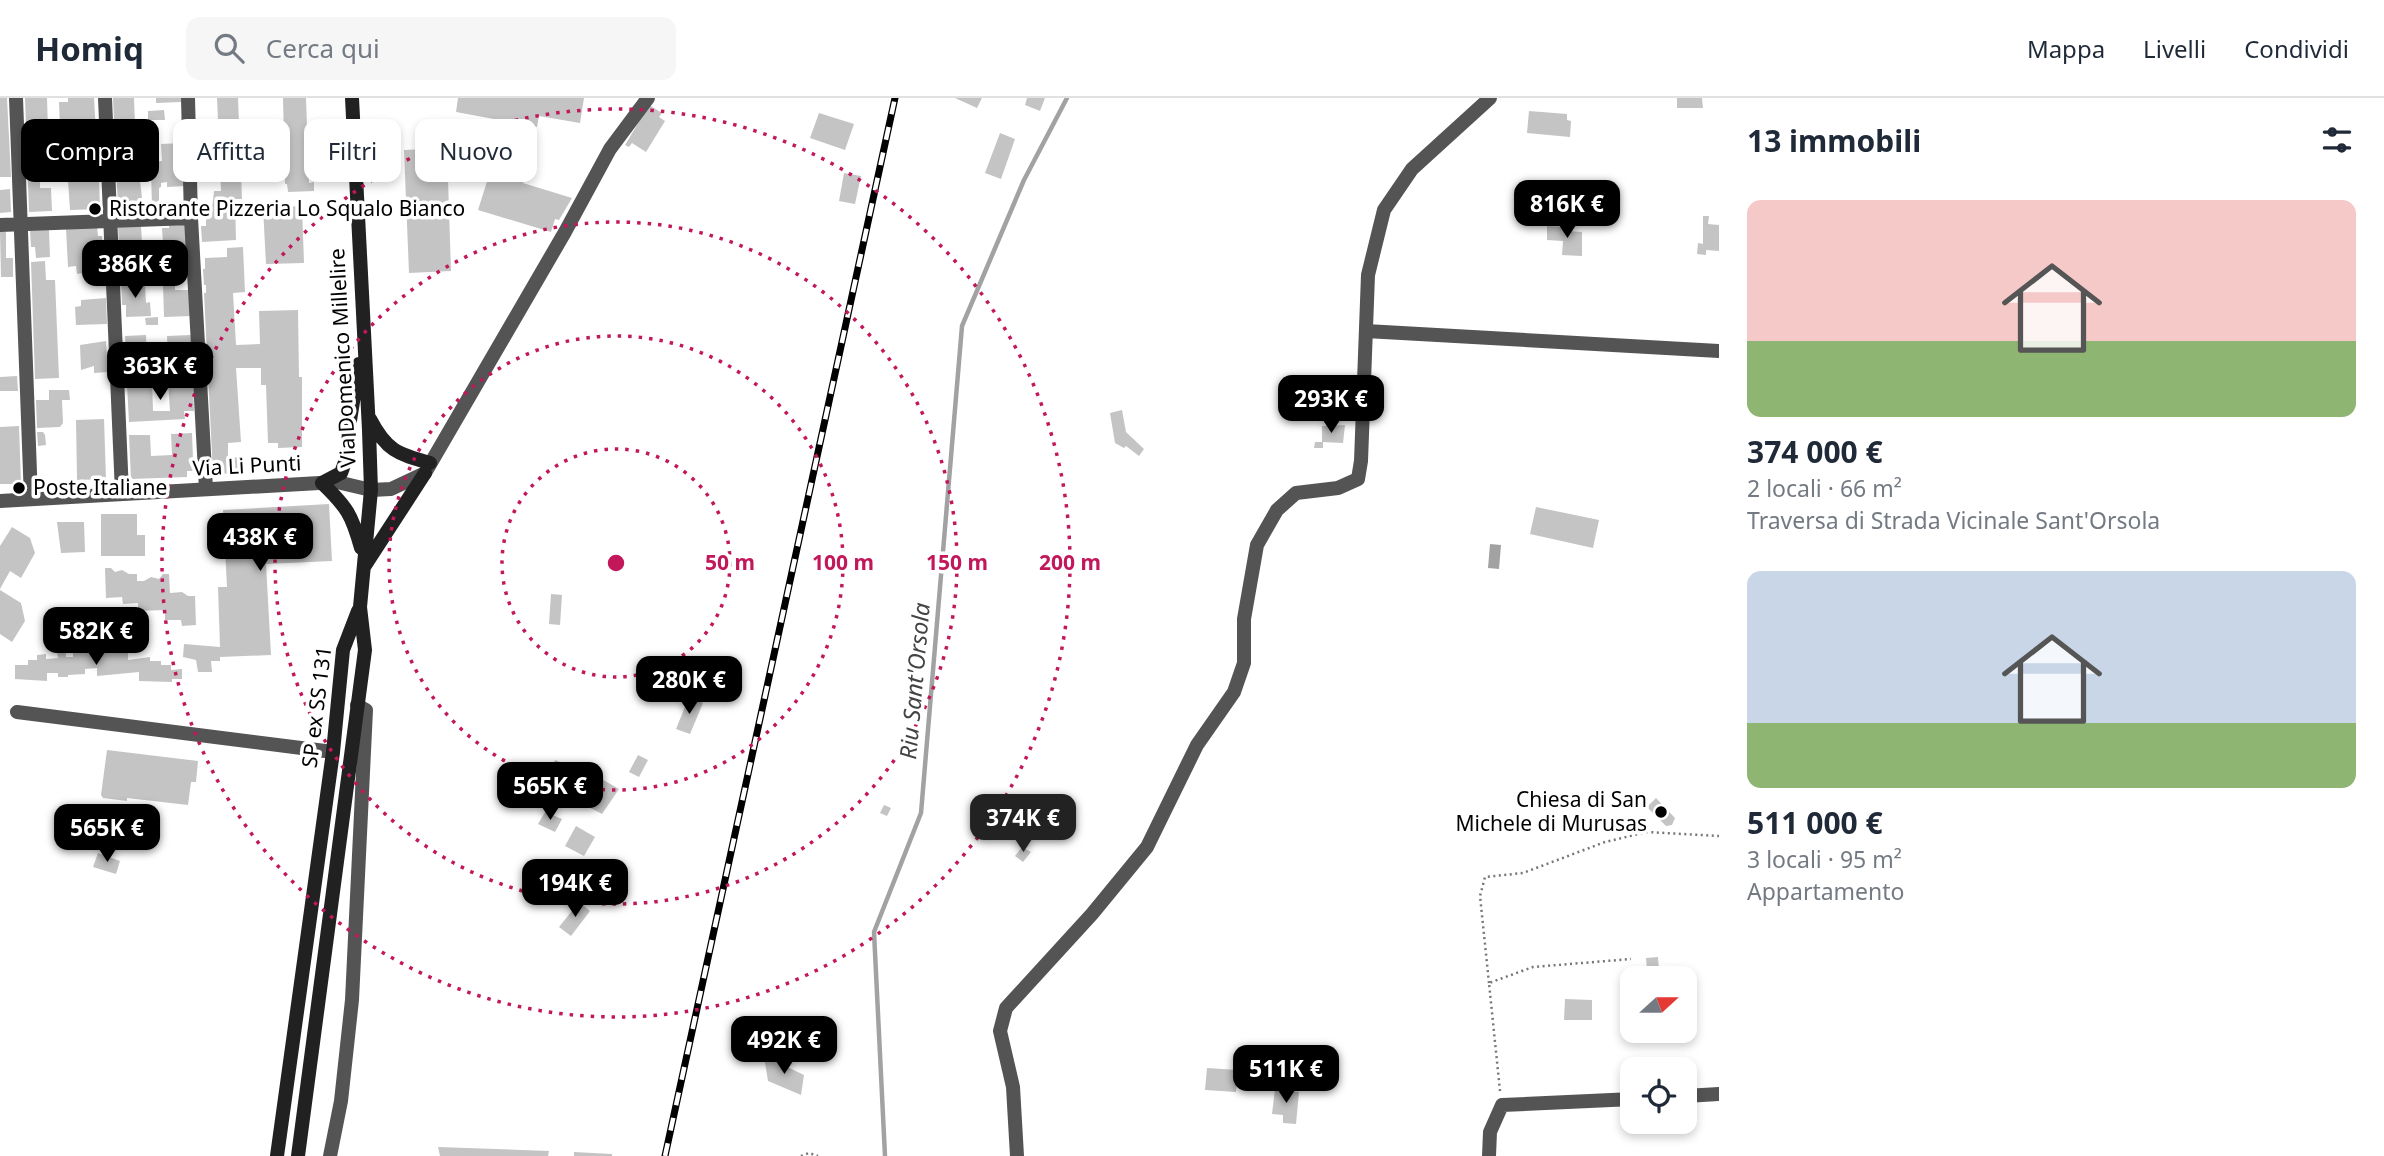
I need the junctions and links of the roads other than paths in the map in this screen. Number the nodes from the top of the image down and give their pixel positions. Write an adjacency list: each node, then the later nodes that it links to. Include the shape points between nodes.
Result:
1 (16, 98): 10 (street)
2 (105, 98): 8 (street)
3 (188, 98): 7 (street)
4 (352, 98): 12 (main road, Via Domenico Millelire)
5 (648, 98): 15 (street, via 610,149)
6 (1490, 98): 11 (street, via 1412,169 1384,209 1368,275)
7 (191, 218): 8 (street); 17 (street)
8 (110, 221): 10 (street); 19 (street)
9 (0, 225): 10 (street)
10 (21, 225): 20 (street)
11 (1366, 331): 13 (street); 33 (street, via 1357,479 1338,488 1296,493 1277,510 1257,544 1244,619 1244,663 1234,692 1196,745 1147,847 1006,1008 1000,1031 1013,1087)
12 (364, 338): 14 (main road, Via Domenico Millelire); 16 (main road, via 348,454 341,473)
13 (1719, 351)
14 (368, 414): 15 (main road, via 382,442); 18 (main road, Via Domenico Millelire)
15 (427, 468): 18 (street, via 391,489); 22 (main road)
16 (322, 483): 17 (street, Via Li Punti); 18 (street, Via Li Punti); 22 (main road, via 350,514)
17 (206, 489): 19 (street, Via Li Punti)
18 (370, 490): 22 (main road, Via Domenico Millelire)
19 (122, 493): 20 (street, Via Li Punti)
20 (32, 499): 21 (street, Via Li Punti)
21 (0, 501)
22 (364, 564): 23 (main road, Via Domenico Millelire)
23 (360, 607): 24 (main road, SP ex SS 131, via 365,650); 26 (main road, SP ex SS 131, via 343,650)
24 (357, 705): 31 (main road, SP ex SS 131); 32 (street, via 366,710 355,952 341,1101)
25 (17, 712): 26 (street)
26 (333, 751): 30 (main road, SP ex SS 131)
27 (1719, 1094): 28 (street)
28 (1697, 1095)
29 (1620, 1100): 34 (street, via 1502,1105 1490,1132)
30 (276, 1156)
31 (298, 1156)
32 (330, 1156)
33 (1017, 1156)
34 (1489, 1156)

